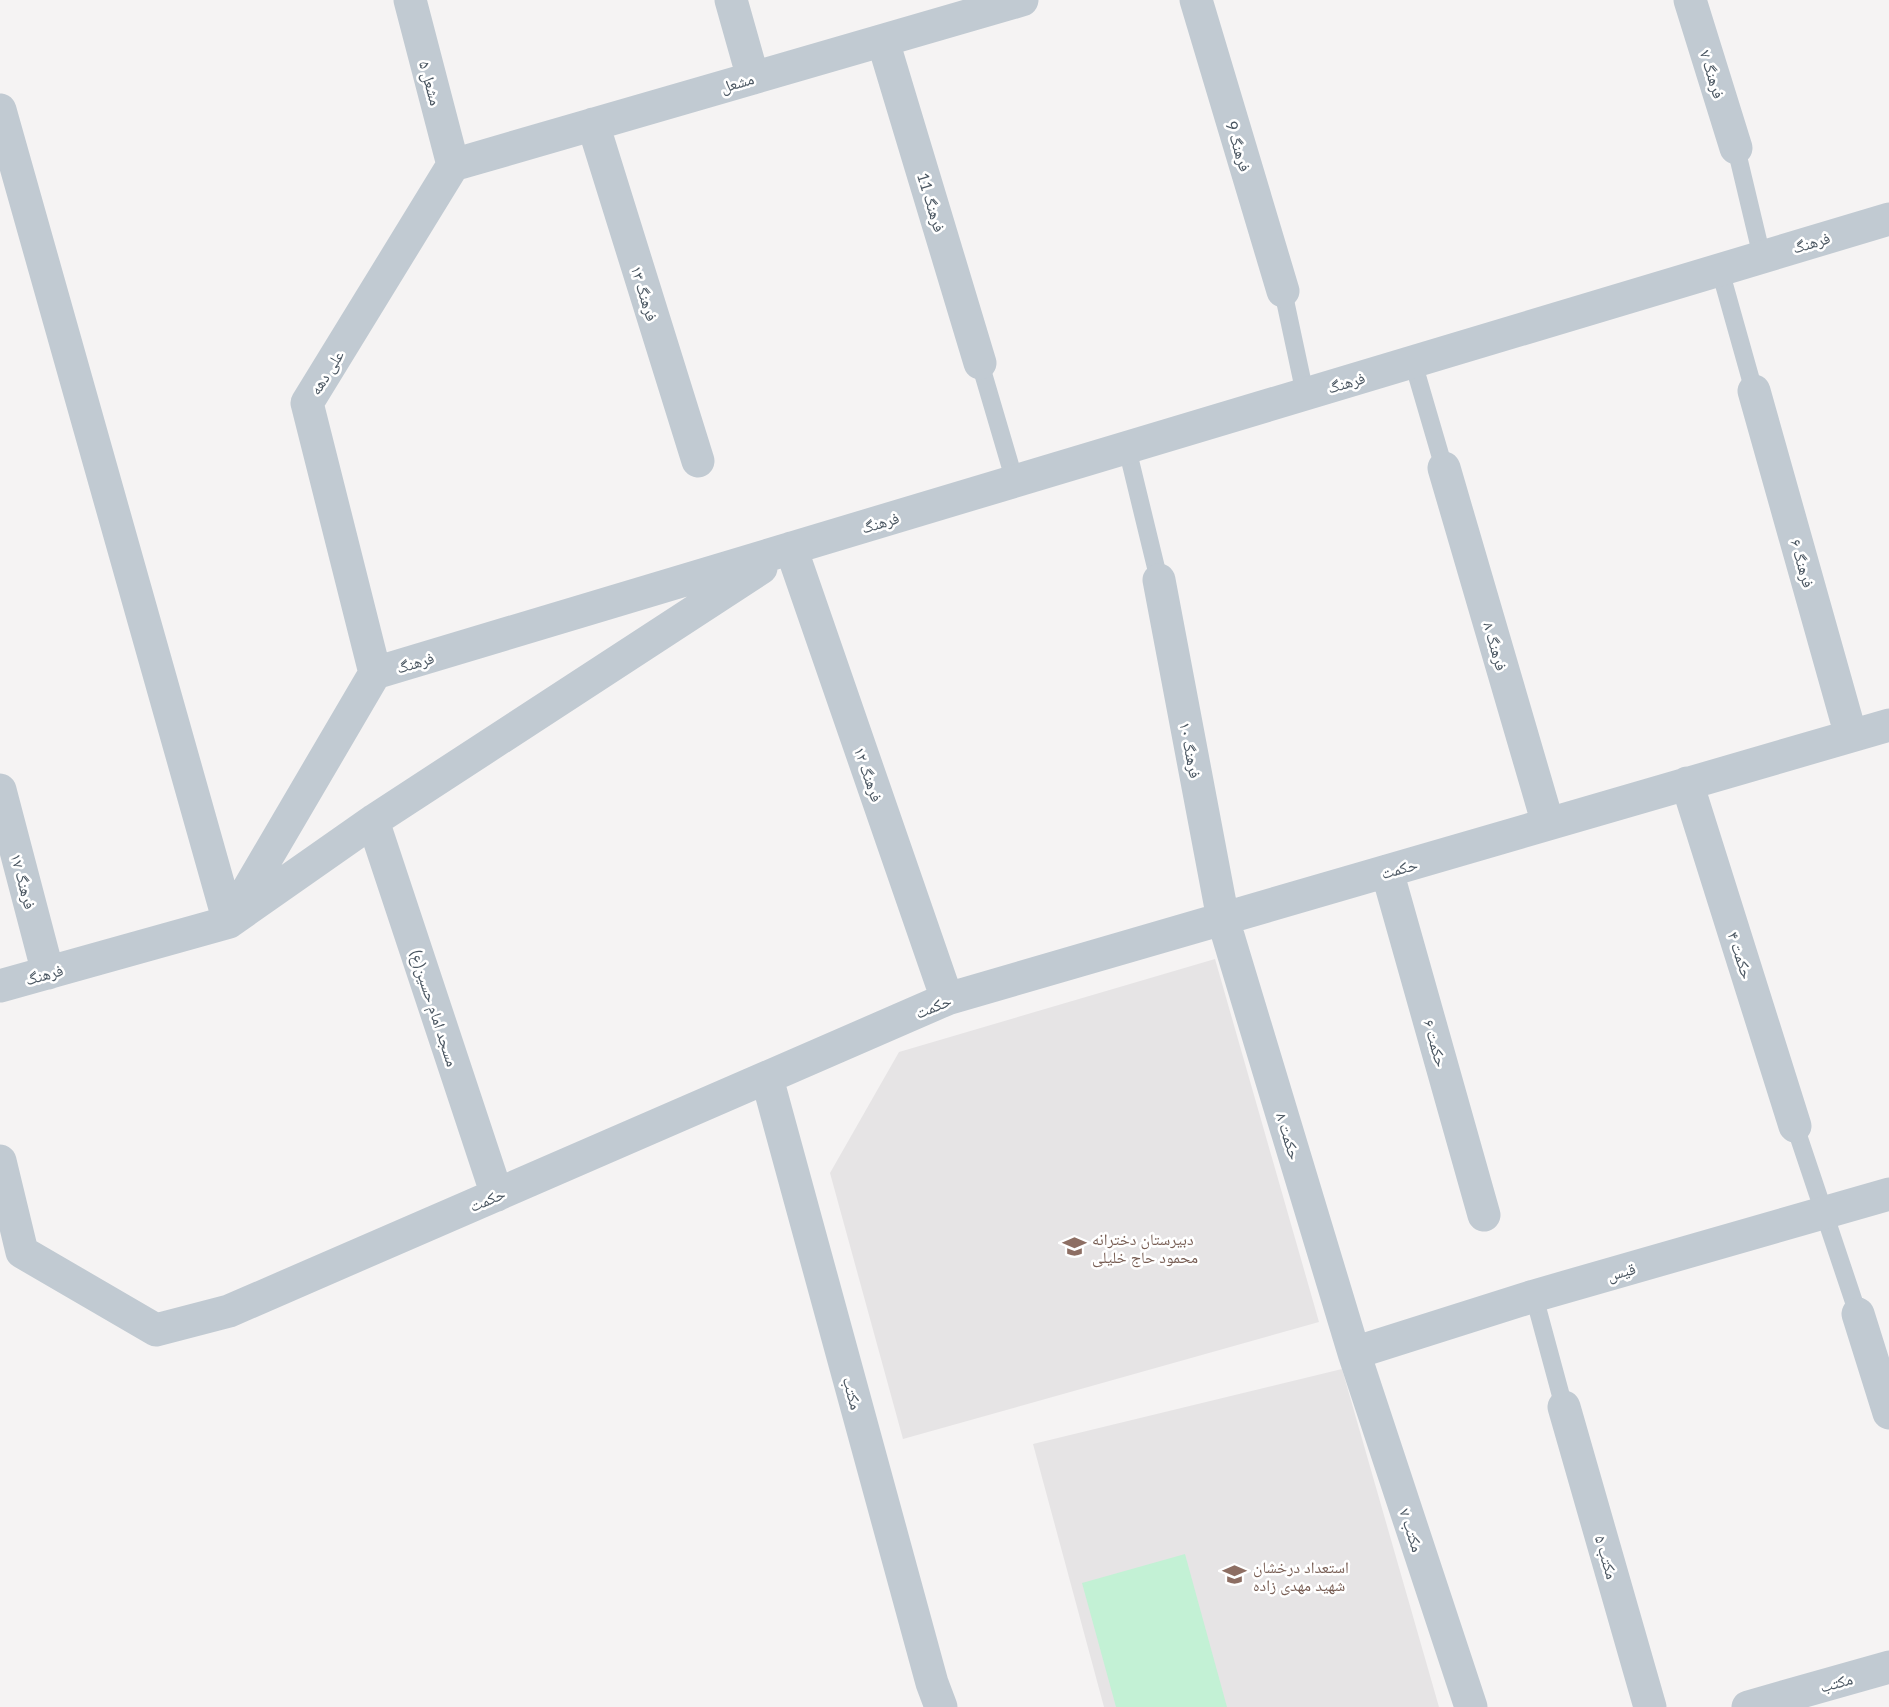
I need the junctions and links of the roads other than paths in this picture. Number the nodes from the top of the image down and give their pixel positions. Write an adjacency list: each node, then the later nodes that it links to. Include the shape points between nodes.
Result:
1 (410, 0): 11 (street, مشعل ۵)
2 (731, 0): 7 (street)
3 (1022, 0): 6 (street, مشعل)
4 (1196, 0): 15 (street, فرهنگ 9)
5 (1690, 0): 10 (street, فرهنگ ۷)
6 (883, 41): 7 (street, مشعل); 17 (street, فرهنگ 11)
7 (753, 78): 9 (street, مشعل)
8 (0, 110): 35 (street)
9 (593, 124): 11 (street, مشعل); 21 (street, فرهنگ ۱۳)
10 (1736, 148): 13 (lane)
11 (453, 165): 26 (street, علی دهه, via 307,403)
12 (1889, 219): 13 (street, فرهنگ)
13 (1762, 257): 14 (street, فرهنگ)
14 (1720, 270): 16 (street, فرهنگ); 18 (lane)
15 (1283, 291): 19 (lane)
16 (1413, 362): 19 (street, فرهنگ); 22 (lane)
17 (981, 363): 23 (lane)
18 (1754, 391): 28 (street, فرهنگ ۶)
19 (1305, 394): 20 (street, فرهنگ)
20 (1127, 448): 23 (street, فرهنگ); 25 (lane)
21 (698, 461)
22 (1444, 468): 32 (street, فرهنگ ۸)
23 (1015, 482): 24 (street, فرهنگ)
24 (791, 548): 26 (street, فرهنگ); 31 (street); 38 (street, فرهنگ ۱۲)
25 (1159, 580): 34 (street, فرهنگ ۱۰)
26 (375, 673): 35 (street, فرهنگ)
27 (1889, 725): 28 (street, حکمت)
28 (1851, 736): 29 (street, حکمت)
29 (1687, 783): 32 (street, حکمت); 40 (street, حکمت ۴)
30 (0, 790): 36 (street, فرهنگ ۱۷)
31 (373, 821): 35 (street); 43 (street, مسجد امام حسین(ع))
32 (1548, 824): 33 (street, حکمت)
33 (1387, 871): 34 (street, حکمت); 45 (street, حکمت ۶)
34 (1223, 919): 38 (street, حکمت); 49 (street, حکمت ۸)
35 (229, 922): 36 (street, فرهنگ)
36 (48, 973): 37 (street, فرهنگ)
37 (0, 986)
38 (947, 999): 39 (street, حکمت)
39 (767, 1078): 43 (street, حکمت); 54 (street, مکتب)
40 (1795, 1126): 44 (lane)
41 (0, 1161): 46 (street)
42 (1889, 1194): 44 (street, قیس)
43 (497, 1195): 46 (street, حکمت, via 229,1311 156,1329)
44 (1826, 1212): 47 (street, قیس); 48 (lane)
45 (1484, 1215)
46 (11, 1256)
47 (1534, 1296): 49 (street, قیس); 50 (lane)
48 (1858, 1314): 51 (street)
49 (1354, 1353): 55 (street, مکتب ۷)
50 (1564, 1407): 56 (street, مکتب ۵)
51 (1889, 1413)
52 (1889, 1667): 53 (street, مکتب)
53 (1786, 1702): 57 (street, مکتب)
54 (941, 1707)
55 (1471, 1707)
56 (1650, 1707)
57 (1748, 1707)

